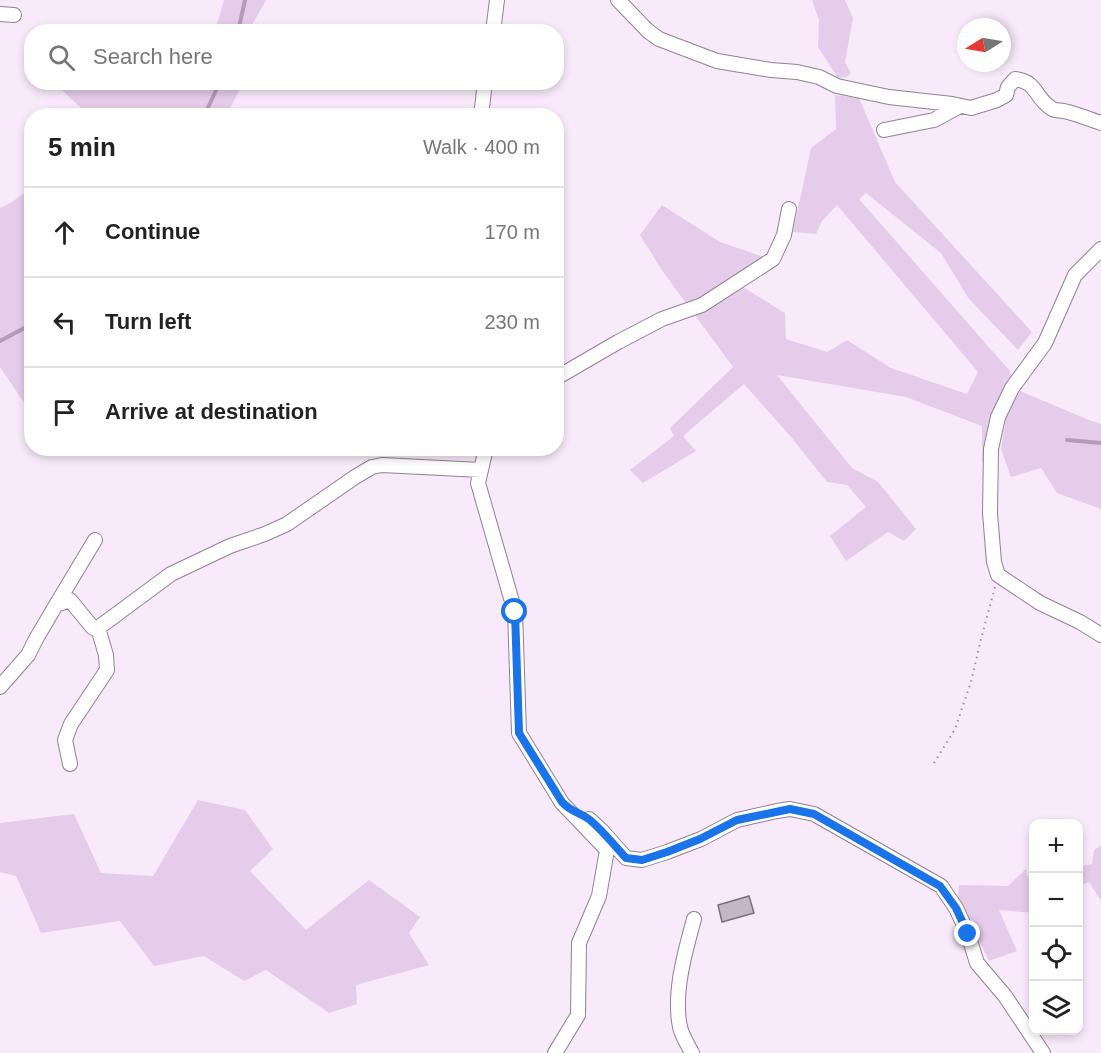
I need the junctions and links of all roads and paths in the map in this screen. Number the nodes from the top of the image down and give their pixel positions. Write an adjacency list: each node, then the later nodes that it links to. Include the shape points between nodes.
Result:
1 (497, 0): 3 (street)
2 (618, 0): 5 (street, via 660,39 717,61 797,72 837,86 889,97)
3 (494, 24)
4 (484, 90): 6 (street)
5 (960, 106): 7 (street, via 971,108 997,100 1006,95 1015,79 1032,86 1052,109); 8 (street, via 934,120)
6 (481, 108)
7 (1101, 123)
8 (884, 130)
9 (789, 209): 11 (street, via 784,235 773,259 702,305 662,319)
10 (1101, 249): 15 (street, via 1075,275 1045,343 1012,388 998,417 991,449 990,513)
11 (564, 373)
12 (484, 456): 13 (street)
13 (481, 470): 17 (street, via 372,467 287,524 171,574); 22 (street, via 478,483 515,612 519,733)
14 (95, 540): 16 (street)
15 (998, 575): 18 (street, via 1040,603); 20 (path, via 971,682 955,729)
16 (56, 604): 17 (street, via 70,600 93,628); 19 (street, via 28,656)
17 (98, 628): 21 (street, via 107,670 70,724 64,740)
18 (1101, 635)
19 (0, 687)
20 (934, 763)
21 (70, 764)
22 (569, 810): 24 (street, via 607,850 599,896 579,943 578,1015); 26 (street, via 587,818 626,858 642,860 700,839 737,820 790,809 814,814 940,886 956,908 977,963 1005,996)
23 (694, 919): 25 (street, via 678,994 680,1028)
24 (555, 1053)
25 (692, 1053)
26 (1043, 1053)

